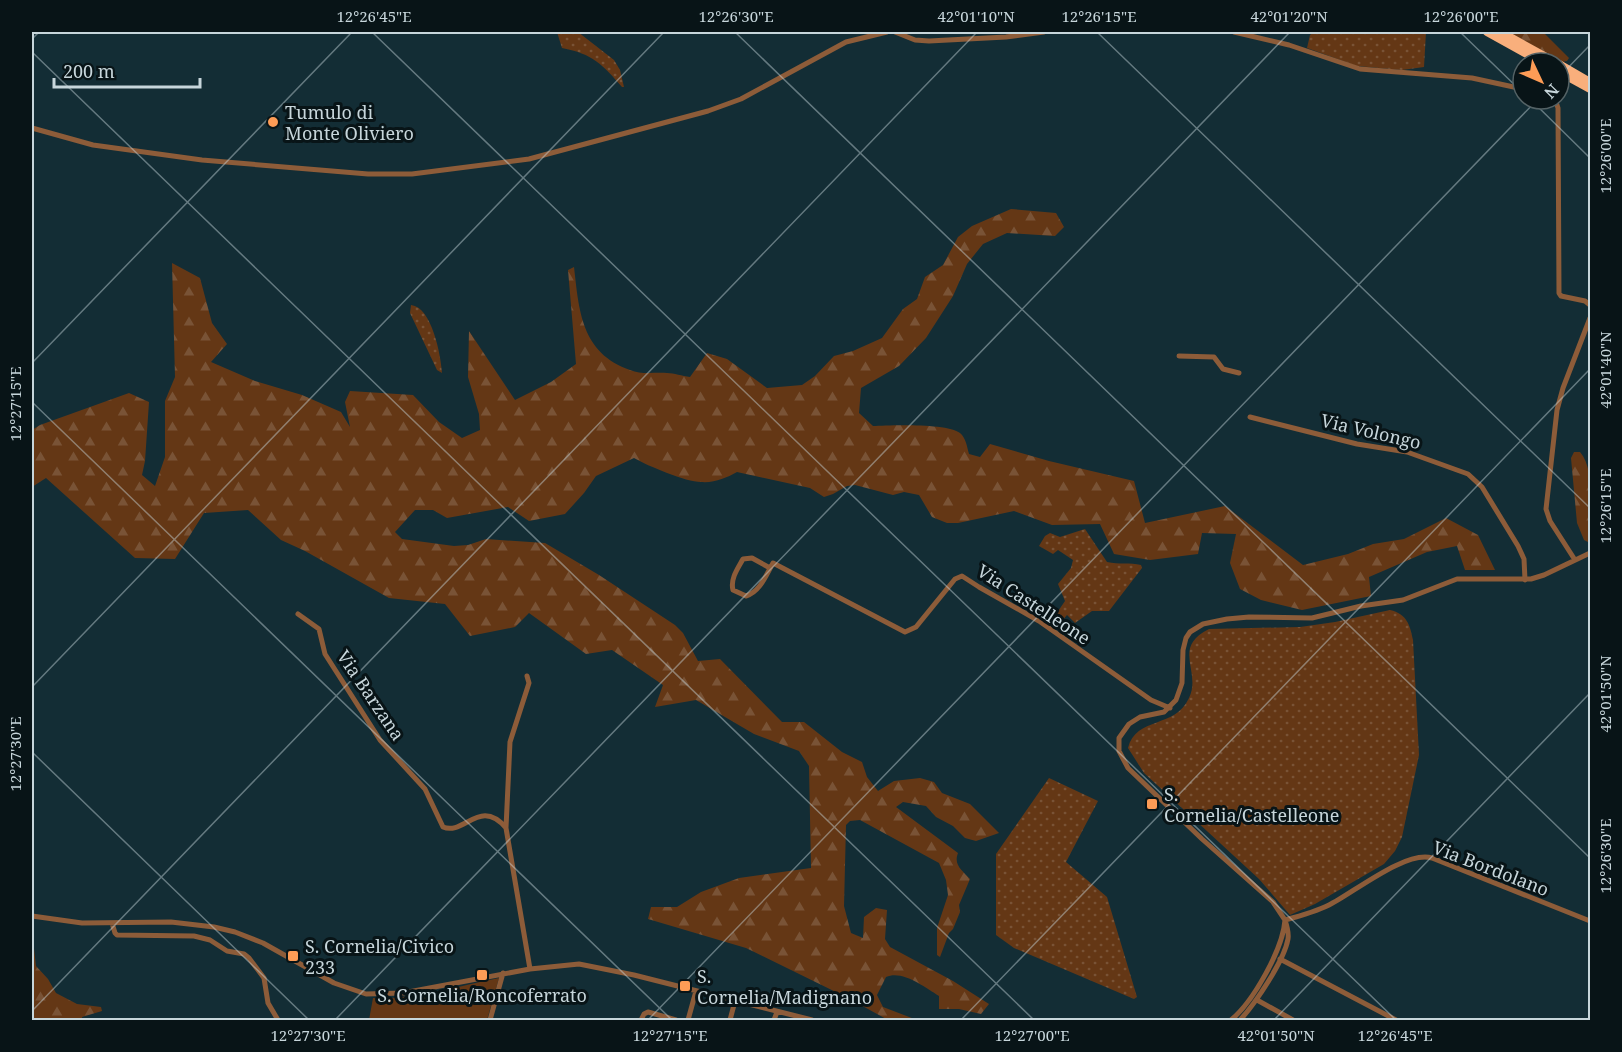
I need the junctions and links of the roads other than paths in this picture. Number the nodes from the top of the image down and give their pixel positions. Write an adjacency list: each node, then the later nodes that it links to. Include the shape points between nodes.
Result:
1 (887, 32): 15 (street, via 846,42 741,99 708,111 529,159 405,175 120,149)
2 (895, 32): 3 (street, via 929,41)
3 (1044, 32)
4 (1233, 32): 12 (street, via 1289,45 1360,69 1472,78)
5 (1487, 32): 7 (highway)
6 (1501, 32): 8 (highway)
7 (1521, 51)
8 (1535, 51)
9 (1571, 71): 11 (highway)
10 (1571, 79): 13 (highway)
11 (1590, 82)
12 (1511, 86)
13 (1590, 89)
14 (1558, 111): 16 (street, via 1559,293)
15 (32, 128)
16 (1590, 305)
17 (1590, 318): 22 (street, via 1557,410 1546,509)
18 (1179, 356): 19 (street, via 1214,357 1223,369)
19 (1239, 372)
20 (1250, 417): 24 (street, Via Volongo, via 1357,444 1407,452 1468,474 1482,487 1518,546 1524,559)
21 (1590, 553): 22 (street)
22 (1575, 560): 24 (street)
23 (770, 568): 23 (street, Via Castelleone, via 752,595 734,590 732,585 742,559 752,558); 27 (street, Via Castelleone, via 772,563 904,632 914,628 956,578 962,576 1039,621 1151,700)
24 (1525, 580): 27 (street, via 1457,579 1410,599 1319,617 1249,616 1203,624 1186,638 1181,688)
25 (298, 614): 28 (street, Via Barzana, via 319,629 325,654 380,740 425,789 443,827 451,829 487,816)
26 (527, 676): 28 (street, via 529,683 510,742)
27 (1170, 708): 30 (street, via 1137,718 1127,726 1118,744 1122,760 1271,900)
28 (506, 828): 34 (street)
29 (32, 916): 32 (street)
30 (1285, 920): 31 (street, Via Bordolano, via 1317,910 1404,863 1425,856); 33 (street, via 1288,938); 48 (street, via 1281,942 1261,981 1246,1006)
31 (1590, 921)
32 (112, 923): 35 (street, via 171,922 235,932 276,949 334,983 366,994 403,993); 40 (street, via 117,935 194,936 244,954 264,978 268,1003)
33 (1280, 959): 37 (street); 51 (street)
34 (530, 969): 35 (street); 36 (street, via 591,965)
35 (503, 974): 41 (street)
36 (696, 991): 38 (street); 44 (street)
37 (1257, 1000): 49 (street); 50 (street)
38 (735, 1001): 39 (street); 45 (street)
39 (777, 1012): 46 (street); 47 (street)
40 (278, 1020)
41 (490, 1020)
42 (641, 1020): 43 (street, via 648,1012)
43 (676, 1020)
44 (688, 1020)
45 (730, 1020)
46 (774, 1020)
47 (810, 1020)
48 (1231, 1020)
49 (1240, 1020)
50 (1293, 1020)
51 (1396, 1020)

